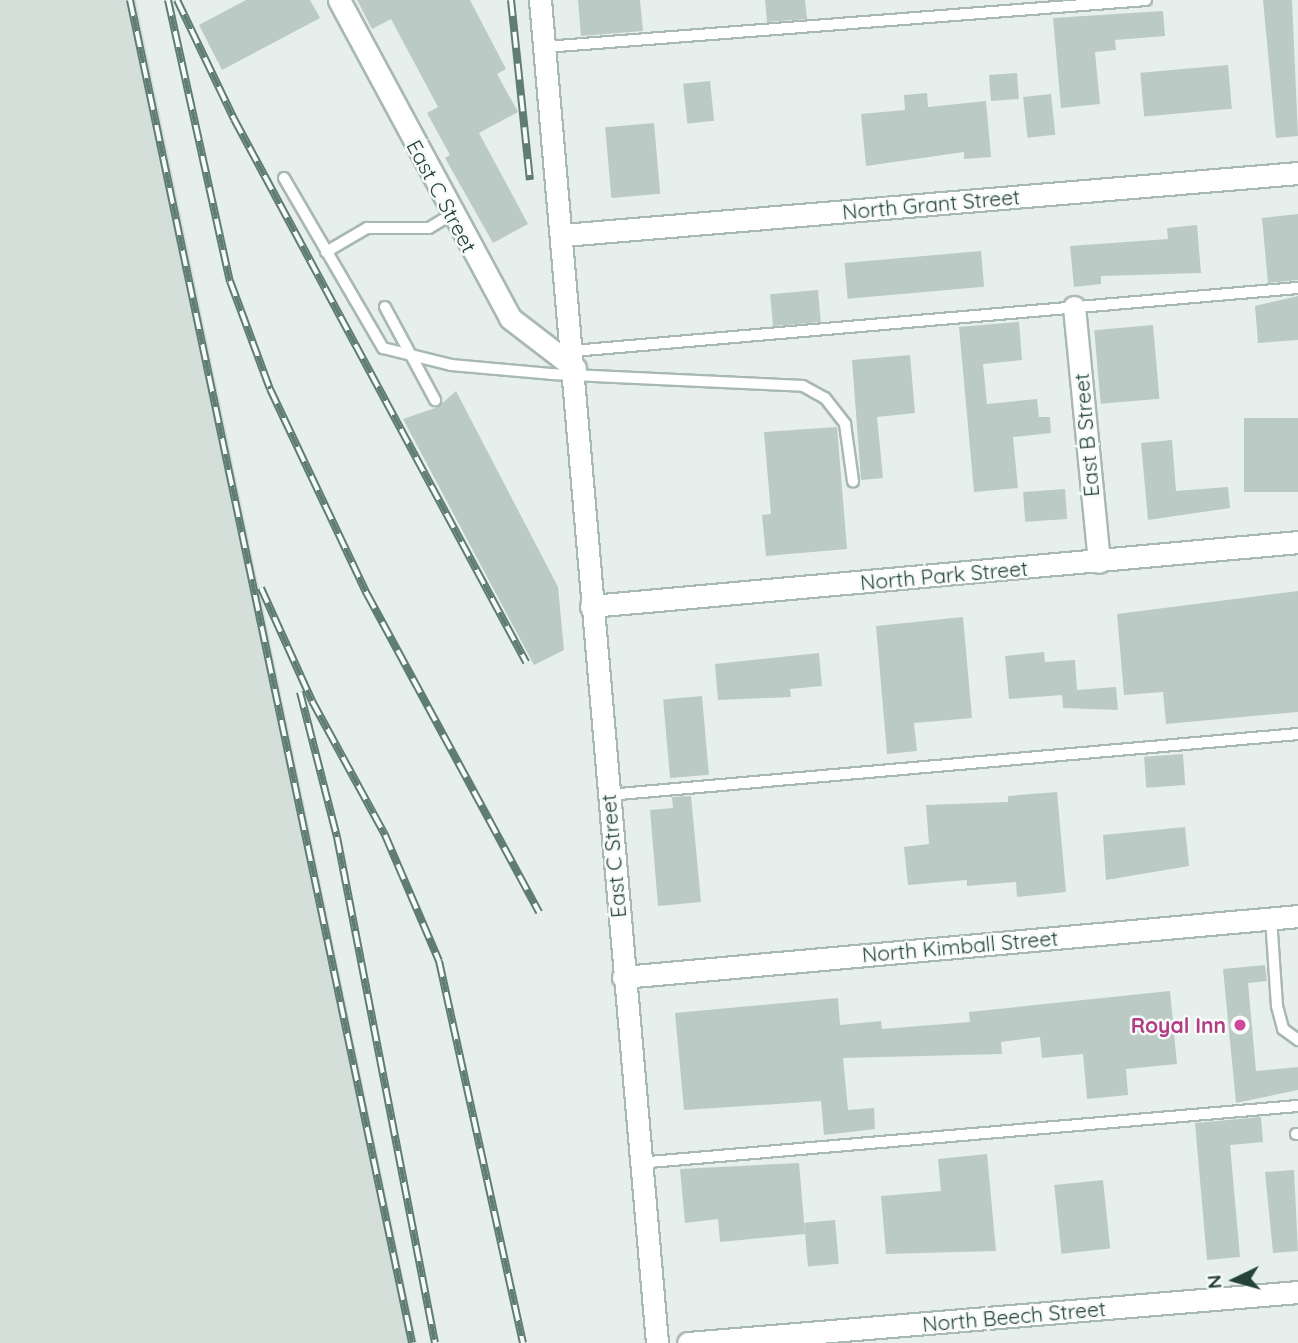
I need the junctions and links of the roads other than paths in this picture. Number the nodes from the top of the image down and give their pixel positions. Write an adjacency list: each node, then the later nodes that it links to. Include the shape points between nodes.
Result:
1 (339, 0): 7 (street, East C Street)
2 (540, 0): 4 (street, East C Street)
3 (1146, 0): 4 (lane)
4 (545, 47): 8 (street, East C Street)
5 (1298, 173): 8 (street, North Grant Street)
6 (284, 178): 9 (lane)
7 (451, 215): 9 (lane, via 429,228 367,229); 14 (street, East C Street, via 510,318)
8 (563, 235): 14 (street, East C Street)
9 (326, 252): 13 (lane, via 370,335 383,348)
10 (1298, 288): 12 (lane)
11 (385, 306): 13 (lane)
12 (1074, 307): 14 (lane); 18 (street, East B Street)
13 (412, 356): 14 (lane); 15 (lane)
14 (574, 365): 16 (lane, via 803,386 825,398 845,424); 19 (street, East C Street)
15 (435, 400)
16 (853, 481)
17 (1298, 542): 18 (street, North Park Street)
18 (1099, 562): 19 (street, North Park Street)
19 (591, 606): 21 (street, East C Street)
20 (1298, 734): 21 (lane)
21 (608, 795): 24 (street, East C Street)
22 (1298, 916): 23 (street, North Kimball Street)
23 (1271, 918): 24 (street, North Kimball Street); 25 (lane, via 1277,1006 1283,1029)
24 (623, 977): 27 (street, East C Street)
25 (1298, 1040)
26 (1298, 1106): 27 (lane)
27 (638, 1163): 29 (street, East C Street)
28 (1298, 1292): 30 (street, North Beech Street)
29 (657, 1343)
30 (688, 1343)

